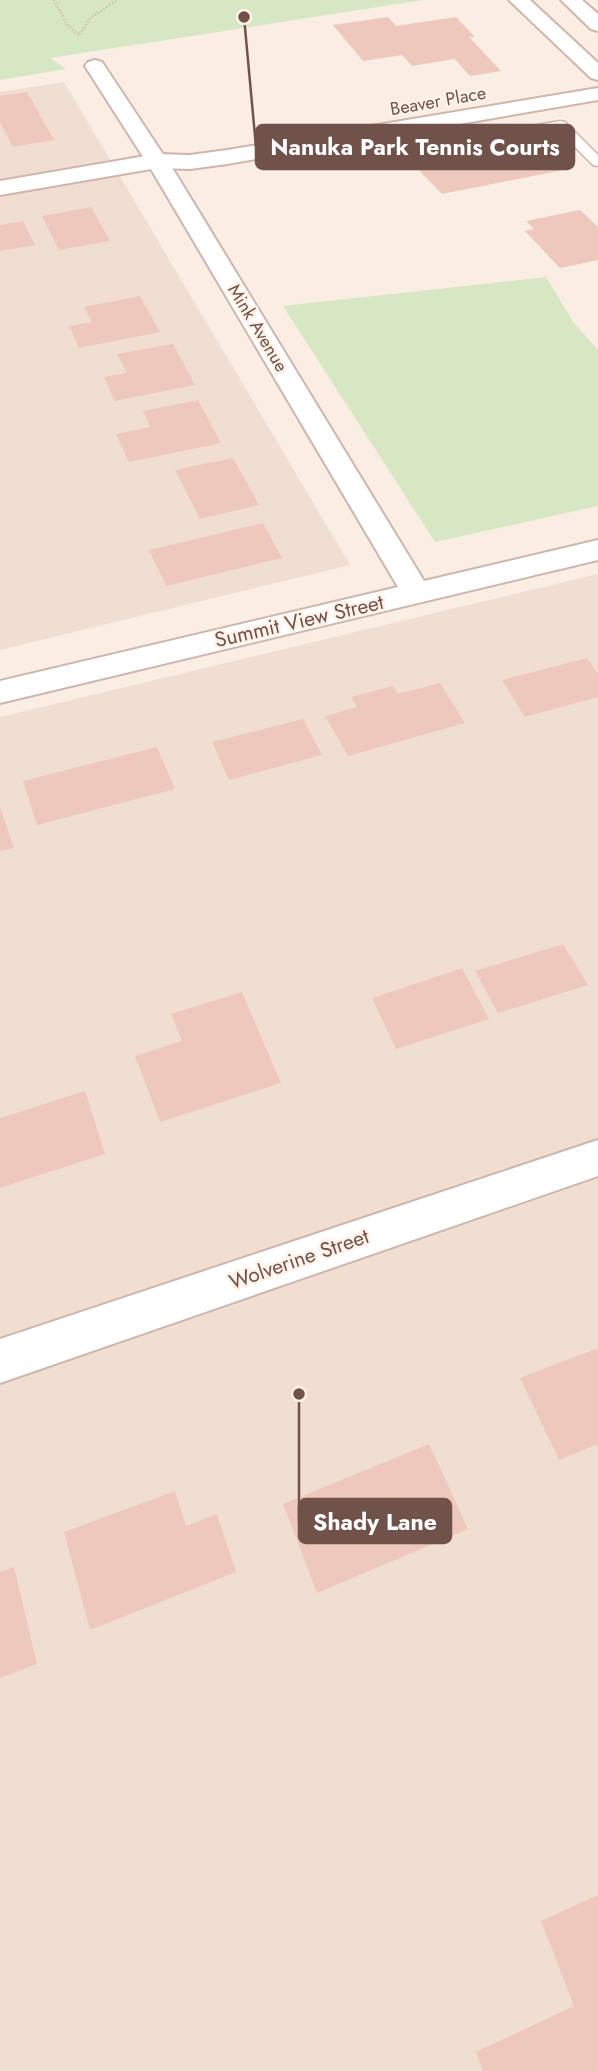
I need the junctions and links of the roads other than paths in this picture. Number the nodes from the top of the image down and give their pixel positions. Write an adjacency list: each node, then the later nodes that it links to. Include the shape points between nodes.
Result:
1 (519, 0): 5 (street)
2 (571, 0): 3 (street)
3 (598, 25)
4 (95, 66): 8 (street, Mink Avenue)
5 (598, 73): 8 (street, Beaver Place, via 210,142)
6 (598, 94): 8 (street, Beaver Place, via 227,158)
7 (444, 145): 9 (lane, via 560,125)
8 (157, 161): 10 (street, Beaver Place); 12 (street, Mink Avenue)
9 (598, 162)
10 (0, 188)
11 (598, 550): 12 (street, Summit View Street)
12 (417, 594): 13 (street, Summit View Street)
13 (0, 692)
14 (598, 1158): 15 (street, Wolverine Street)
15 (0, 1361)

